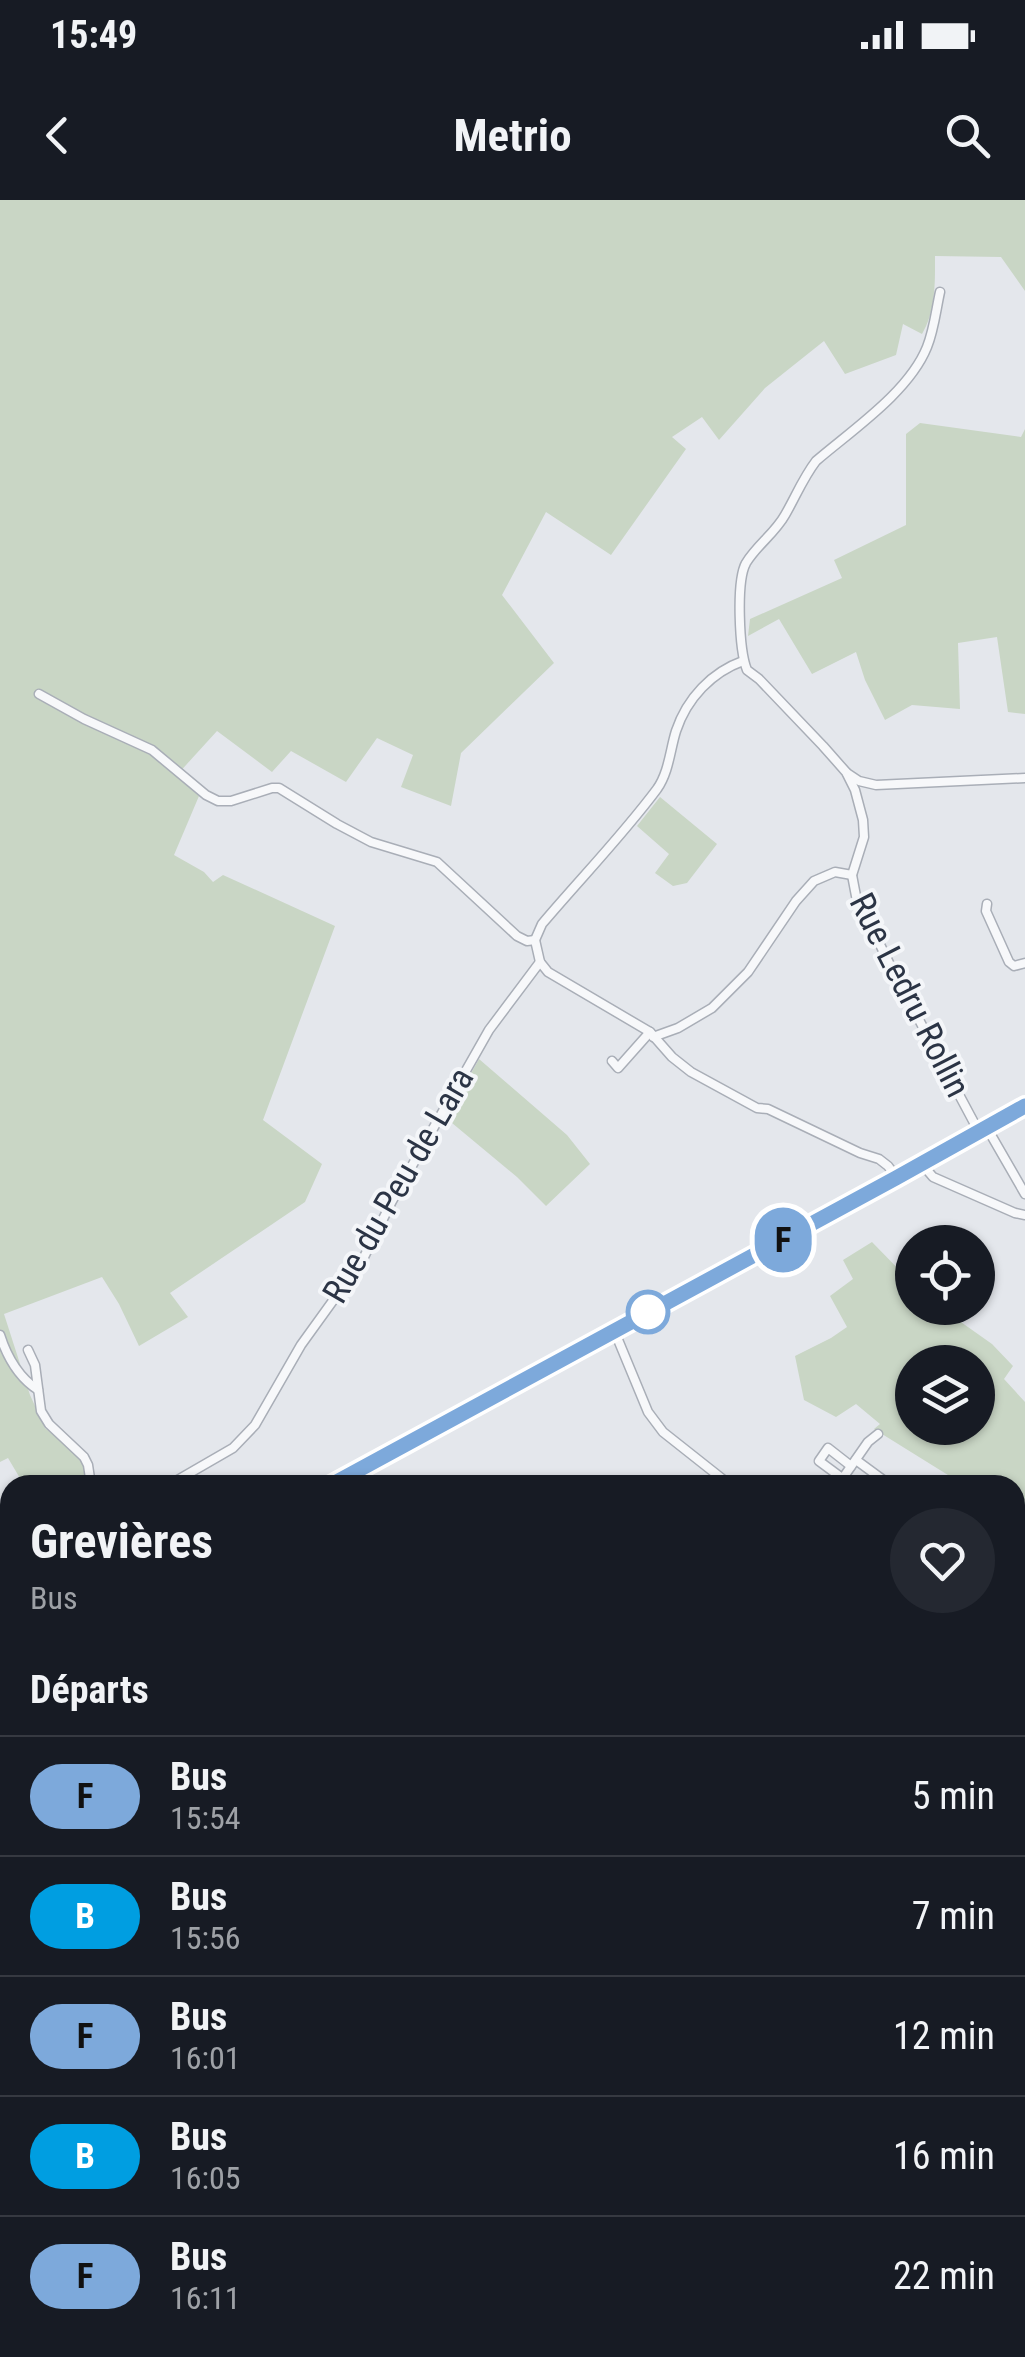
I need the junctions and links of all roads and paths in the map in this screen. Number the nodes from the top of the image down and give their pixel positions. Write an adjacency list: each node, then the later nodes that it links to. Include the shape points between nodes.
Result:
1 (940, 292): 2 (street, via 917,368 816,461 775,531 745,566)
2 (743, 661): 4 (street, Rue Ledru Rollin); 8 (street, via 696,694 662,781)
3 (40, 694): 8 (street, via 152,750 218,801 279,788 371,842 437,862 518,936)
4 (846, 772): 5 (street, via 876,784); 6 (street, Rue Ledru Rollin, via 864,837)
5 (1025, 778)
6 (852, 875): 11 (street, via 835,872 814,880 748,972 712,1008); 14 (street, Rue Ledru Rollin, via 856,896)
7 (986, 904): 10 (street, via 1008,962)
8 (535, 940): 9 (street)
9 (540, 962): 11 (street); 26 (street, Rue du Peu de Lara, via 484,1039 364,1259 301,1345 255,1425 232,1448)
10 (1025, 964)
11 (652, 1034): 12 (street, via 618,1068); 16 (street, via 690,1072 756,1108 879,1158)
12 (612, 1061)
13 (1025, 1106): 14 (main road)
14 (983, 1130): 15 (main road); 17 (street, Rue Ledru Rollin)
15 (922, 1164): 16 (main road); 18 (street, via 933,1178)
16 (896, 1178): 19 (main road)
17 (1025, 1194)
18 (1025, 1214)
19 (614, 1330): 27 (main road); 28 (street, via 662,1432)
20 (0, 1335): 22 (street, via 16,1370)
21 (28, 1350): 22 (street)
22 (38, 1390): 25 (street, via 41,1411 84,1457)
23 (878, 1434): 24 (street)
24 (854, 1463): 29 (street, via 828,1448 819,1461); 30 (street); 31 (street)
25 (90, 1475)
26 (186, 1475)
27 (349, 1475)
28 (717, 1475)
29 (833, 1475)
30 (845, 1475)
31 (874, 1475)

